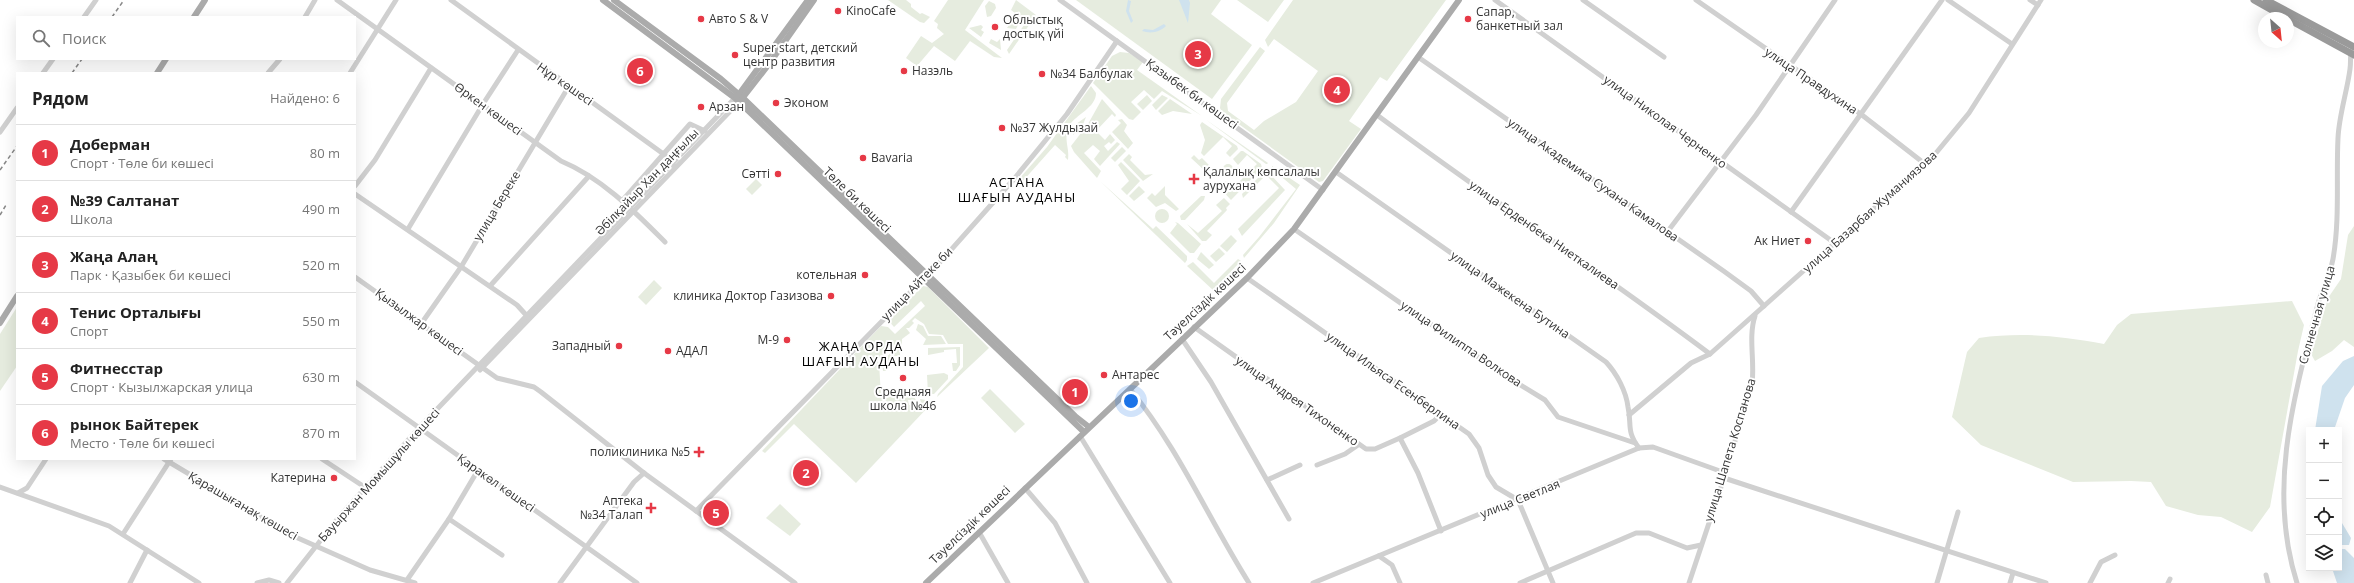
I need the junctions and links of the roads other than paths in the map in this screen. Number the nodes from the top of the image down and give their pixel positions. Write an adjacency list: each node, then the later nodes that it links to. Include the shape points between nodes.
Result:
1 (96, 0): 24 (street)
2 (205, 0): 25 (main road)
3 (315, 0): 26 (street)
4 (337, 0): 28 (street, Өркен көшесі)
5 (396, 0): 28 (street)
6 (451, 0): 31 (street, Нұр көшесі)
7 (603, 0): 45 (main road, Төле би көшесі)
8 (614, 0): 45 (main road, Төле би көшесі)
9 (808, 0): 45 (main road, Әбілқайыр Хан даңғылы)
10 (814, 0): 45 (main road, Әбілқайыр Хан даңғылы)
11 (1060, 0): 29 (street, Қазыбек би көшесі)
12 (1459, 0): 34 (main road, Тәуелсіздік көшесі)
13 (1495, 0): 54 (street, улица Николая Черненко)
14 (1583, 0): 33 (street)
15 (1696, 0): 38 (street, улица Правдухина)
16 (1835, 0): 38 (street)
17 (1942, 0): 49 (street)
18 (1948, 0): 30 (street)
19 (2030, 0): 22 (street)
20 (2254, 0): 23 (highway)
21 (2266, 0): 32 (highway)
22 (2040, 2): 30 (street, улица Базарбая Жуманиязова)
23 (2276, 12)
24 (85, 16)
25 (195, 16)
26 (306, 16)
27 (2294, 21): 32 (highway)
28 (377, 31): 39 (street, Өркен көшесі); 43 (street)
29 (1117, 41): 61 (street, Қазыбек би көшесі); 73 (street, улица Айтеке би, via 1042,148)
30 (2012, 44): 56 (street, улица Базарбая Жуманиязова, via 1969,113)
31 (518, 50): 44 (street, Нұр көшесі); 46 (street)
32 (2353, 50): 154 (street, Солнечная улица, via 2338,136 2337,224 2331,270 2319,302 2303,364 2285,450 2282,499 2284,532)
33 (1664, 57)
34 (1418, 58): 48 (main road, Тәуелсіздік көшесі); 68 (street, улица Академика Сухана Камалова)
35 (52, 60): 40 (street)
36 (165, 60): 41 (main road)
37 (279, 60): 42 (street)
38 (1788, 66): 49 (street, улица Правдухина); 54 (street, via 1756,115)
39 (431, 68): 46 (street, Өркен көшесі); 60 (street, via 375,160)
40 (44, 72)
41 (158, 72)
42 (269, 72)
43 (351, 72)
44 (569, 86): 52 (street, улица Береке); 53 (street, Нұр көшесі)
45 (739, 98): 50 (street, Әбілқайыр Хан даңғылы); 57 (street, Әбілқайыр Хан даңғылы); 73 (main road, Төле би көшесі)
46 (483, 104): 52 (street, Өркен көшесі); 66 (street)
47 (16, 109): 51 (street)
48 (1377, 115): 58 (main road, Тәуелсіздік көшесі); 84 (street, улица Ерденбека Ниеткалиева)
49 (1862, 115): 56 (street, улица Правдухина); 65 (street)
50 (705, 131): 53 (street, via 690,124); 55 (street, Әбілқайыр Хан даңғылы)
51 (0, 132)
52 (534, 142): 59 (street, Өркен көшесі, via 561,162); 71 (street, улица Береке)
53 (664, 154): 55 (street, Нұр көшесі); 63 (street)
54 (1720, 162): 65 (street, улица Николая Черненко); 68 (street)
55 (674, 163): 57 (street); 64 (street, Әбілқайыр Хан даңғылы)
56 (1925, 164): 70 (street, улица Базарбая Жуманиязова)
57 (675, 170): 64 (street, Әбілқайыр Хан даңғылы)
58 (1336, 172): 61 (main road, Тәуелсіздік көшесі); 89 (street, улица Мажекена Бутина, via 1606,362 1617,376 1628,402)
59 (589, 176): 63 (street, Өркен көшесі); 75 (street)
60 (356, 185)
61 (1323, 190): 67 (main road, Тәуелсіздік көшесі)
62 (356, 195): 66 (street)
63 (622, 201): 64 (street, Өркен көшесі)
64 (632, 210): 69 (street, Өркен көшесі); 79 (street, Әбілқайыр Хан даңғылы); 85 (street, Әбілқайыр Хан даңғылы)
65 (1792, 212): 70 (street, улица Николая Черненко)
66 (408, 229): 71 (street)
67 (1294, 229): 74 (main road, Тәуелсіздік көшесі); 94 (street, улица Филиппа Волкова, via 1504,375 1545,400 1558,417)
68 (1668, 232): 77 (street, улица Академика Сухана Камалова, via 1751,291)
69 (666, 242)
70 (1836, 244): 77 (street, улица Базарбая Жуманиязова)
71 (461, 267): 75 (street); 81 (street, улица Береке)
72 (356, 277): 81 (street, Қызылжар көшесі)
73 (925, 277): 90 (main road, Төле би көшесі); 92 (main road, Төле би көшесі); 111 (street, улица Айтеке би)
74 (1247, 278): 82 (main road, Тәуелсіздік көшесі); 88 (street, улица Ильяса Есенберлина)
75 (490, 286): 79 (street, via 517,305)
76 (16, 298): 80 (main road)
77 (1764, 306): 78 (street, улица Базарбая Жуманиязова)
78 (1755, 315): 84 (street); 104 (street, улица Шапета Коспанова, via 1752,323 1752,384)
79 (527, 316): 85 (street, Әбілқайыр Хан даңғылы)
80 (0, 323)
81 (421, 324): 85 (street, Қызылжар көшесі)
82 (1194, 327): 83 (main road, Тәуелсіздік көшесі); 95 (street, улица Андрея Тихоненко)
83 (1182, 339): 87 (main road, Тәуелсіздік көшесі); 105 (street, via 1211,382)
84 (1710, 354): 89 (street, via 1691,363)
85 (481, 367): 91 (street, Бауыржан Момышұлы көшесі); 103 (street, Қызылжар көшесі, via 497,378 534,387)
86 (356, 383): 91 (street, Қаракөл көшесі)
87 (1130, 389): 90 (main road, Тәуелсіздік көшесі); 143 (street, via 1174,450)
88 (1440, 415): 93 (street, улица Андрея Тихоненко); 110 (street, улица Ильяса Есенберлина, via 1469,434 1479,448 1488,475 1496,487)
89 (1629, 415): 94 (street, улица Мажекена Бутина, via 1629,429)
90 (1089, 427): 92 (main road, Тәуелсіздік көшесі)
91 (419, 428): 102 (street, Қаракөл көшесі); 107 (street, Бауыржан Момышұлы көшесі)
92 (1082, 434): 108 (main road, Тәуелсіздік көшесі); 142 (street)
93 (1400, 438): 95 (street, улица Андрея Тихоненко, via 1375,449 1366,450); 115 (street, via 1418,473)
94 (1635, 443): 96 (street, улица Мажекена Бутина)
95 (1358, 445): 101 (street, via 1345,454)
96 (1639, 448): 104 (street, улица Светлая, via 1653,447 1720,471); 110 (street, улица Светлая)
97 (45, 460): 109 (street, via 27,488)
98 (168, 460): 117 (street); 119 (street, Қарашығанақ көшесі, via 291,535)
99 (324, 460): 107 (street)
100 (1300, 465): 105 (street)
101 (1317, 465)
102 (478, 470): 113 (street); 120 (street, Қаракөл көшесі)
103 (644, 473): 111 (street, Қызылжар көшесі); 120 (street, via 634,482)
104 (1724, 478): 118 (street, улица Шапета Коспанова); 122 (street, улица Светлая)
105 (1267, 480): 114 (street)
106 (0, 487): 109 (street)
107 (366, 488): 119 (street, Бауыржан Момышұлы көшесі)
108 (1025, 488): 116 (main road, Тәуелсіздік көшесі); 141 (street, via 1055,523)
109 (18, 493): 117 (street, via 109,526)
110 (1518, 500): 115 (street, улица Светлая); 126 (street)
111 (696, 510): 138 (street, Қызылжар көшесі)
112 (1958, 512): 122 (street)
113 (449, 519): 123 (street); 129 (street)
114 (1289, 519)
115 (1441, 531): 125 (street, улица Светлая)
116 (979, 532): 139 (main road, Тәуелсіздік көшесі); 140 (street)
117 (123, 534): 121 (street)
118 (1701, 545): 126 (street, via 1687,548 1649,533 1636,533); 148 (street, улица Шапета Коспанова)
119 (316, 547): 129 (street, Қарашығанақ көшесі, via 370,570); 134 (street, Бауыржан Момышұлы көшесі)
120 (587, 547): 136 (street); 137 (street, Қаракөл көшесі)
121 (147, 550): 130 (street); 131 (street)
122 (1948, 550): 127 (street, улица Светлая); 149 (street)
123 (502, 555)
124 (2115, 555): 152 (street, via 2101,562)
125 (1379, 556): 144 (street, улица Светлая); 145 (street, via 1392,564)
126 (1548, 571): 146 (street); 147 (street)
127 (2013, 573): 150 (street); 151 (street, улица Светлая)
128 (2266, 576): 153 (street)
129 (407, 580): 135 (street, Қарашығанақ көшесі)
130 (130, 583)
131 (199, 583)
132 (257, 583): 133 (street, via 269,580)
133 (279, 583)
134 (287, 583)
135 (415, 583)
136 (560, 583)
137 (637, 583)
138 (795, 583)
139 (927, 583)
140 (1008, 583)
141 (1087, 583)
142 (1170, 583)
143 (1249, 583)
144 (1313, 583)
145 (1400, 583)
146 (1520, 583)
147 (1553, 583)
148 (1689, 583)
149 (1937, 583)
150 (2010, 583)
151 (2046, 583)
152 (2090, 583)
153 (2268, 583)
154 (2296, 583)

